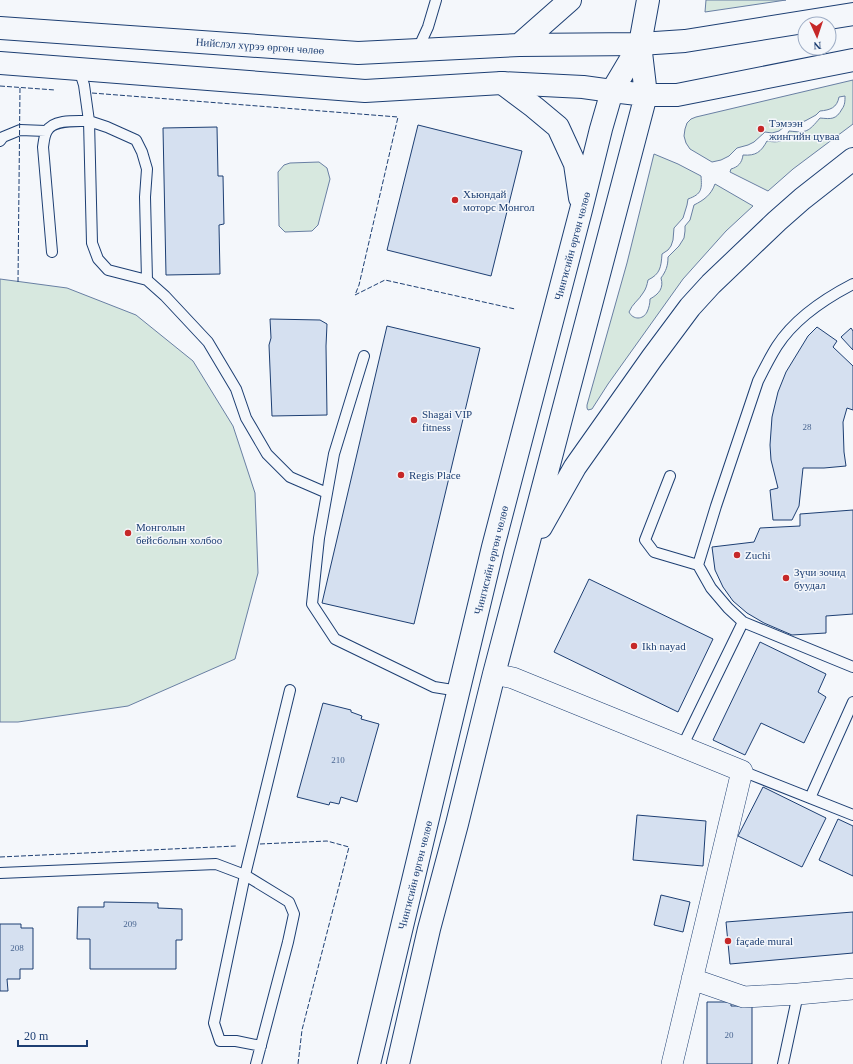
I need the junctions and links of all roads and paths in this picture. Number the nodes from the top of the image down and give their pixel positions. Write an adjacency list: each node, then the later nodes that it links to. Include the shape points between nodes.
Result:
1 (436, 0): 8 (lane)
2 (570, 0): 7 (main road)
3 (648, 0): 6 (main road)
4 (853, 14): 6 (main road, via 685,41)
5 (0, 28): 8 (main road, Нийслэл хүрээ өргөн чөлөө, via 358,53)
6 (640, 44): 7 (main road, Нийслэл хүрээ өргөн чөлөө); 13 (main road, Чингисийн өргөн чөлөө); 14 (main road)
7 (519, 45): 8 (main road, Нийслэл хүрээ өргөн чөлөө)
8 (417, 50)
9 (853, 60): 14 (main road, via 677,95)
10 (0, 63): 11 (main road)
11 (79, 69): 12 (main road, via 365,91); 15 (lane)
12 (502, 83): 13 (main road); 19 (main road, via 558,127 575,164)
13 (612, 91): 14 (main road); 19 (main road, Чингисийн өргөн чөлөө)
14 (646, 95): 26 (main road)
15 (89, 121): 16 (lane, via 68,121 56,124); 21 (lane, via 136,140 142,152 147,169); 21 (lane, via 92,243 98,259 108,270)
16 (46, 131): 17 (lane, via 20,130 3,137); 20 (lane, via 43,147)
17 (0, 141)
18 (853, 159): 26 (main road, via 777,221 690,307 575,467)
19 (581, 210): 32 (main road, Чингисийн өргөн чөлөө, via 493,547)
20 (52, 252)
21 (147, 280): 25 (lane, via 208,342 236,389 246,418 267,454 290,477)
22 (853, 284): 27 (lane, via 804,315 777,345 758,381)
23 (364, 356): 25 (lane, via 334,454)
24 (670, 476): 27 (lane, via 645,540 654,552)
25 (328, 493): 32 (lane, via 319,538 312,604 331,633 335,639 434,687)
26 (526, 554): 30 (main road)
27 (698, 565): 28 (lane, via 711,588)
28 (743, 622): 29 (lane); 34 (lane)
29 (853, 667)
30 (494, 674): 34 (street, via 513,678); 46 (main road, via 458,824 429,929)
31 (290, 690): 39 (lane)
32 (459, 691): 45 (main road, Чингисийн өргөн чөлөө)
33 (853, 702): 36 (lane)
34 (682, 747): 35 (street)
35 (742, 771): 36 (lane); 40 (street)
36 (810, 798): 37 (lane)
37 (853, 815)
38 (0, 873): 39 (lane, via 216,864)
39 (245, 875): 43 (lane, via 289,902 294,914); 43 (lane, via 214,1023 220,1041)
40 (692, 979): 42 (street, via 744,997); 47 (street)
41 (853, 989): 42 (street)
42 (798, 994): 48 (lane)
43 (261, 1046): 44 (lane)
44 (256, 1064)
45 (369, 1064)
46 (398, 1064)
47 (672, 1064)
48 (783, 1064)

